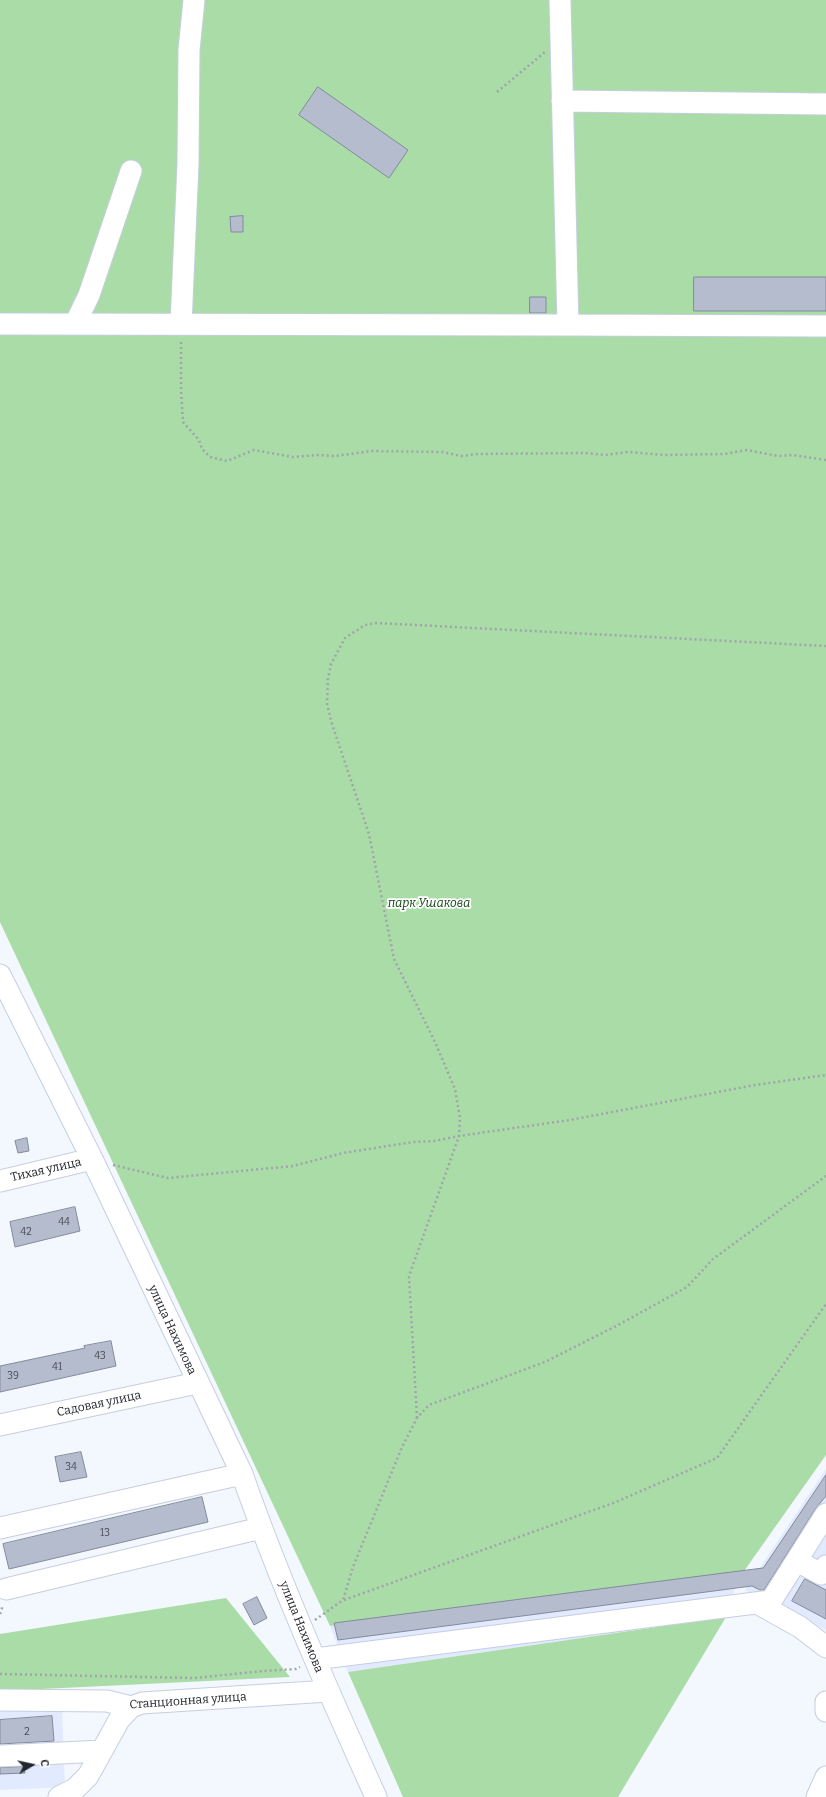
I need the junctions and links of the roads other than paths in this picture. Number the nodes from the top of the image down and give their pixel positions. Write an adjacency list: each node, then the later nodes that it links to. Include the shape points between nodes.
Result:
1 (194, 0): 8 (street, via 189,50 188,164)
2 (560, 0): 3 (street)
3 (562, 101): 4 (street); 9 (street)
4 (826, 104)
5 (131, 171): 7 (street, via 89,295)
6 (0, 324): 7 (street)
7 (75, 324): 8 (street)
8 (181, 324): 9 (street)
9 (568, 325): 10 (street)
10 (826, 326)
11 (0, 976): 12 (street, улица Нахимова)
12 (92, 1160): 13 (street, Тихая улица); 14 (street, улица Нахимова)
13 (0, 1181)
14 (197, 1383): 15 (street, Садовая улица); 16 (street, улица Нахимова)
15 (0, 1425)
16 (242, 1474): 18 (street); 19 (street, улица Нахимова)
17 (826, 1514): 20 (street)
18 (0, 1528)
19 (261, 1528): 22 (street); 25 (street, улица Нахимова)
20 (796, 1561): 21 (street, via 821,1574); 23 (street, via 771,1601)
21 (826, 1566)
22 (6, 1589)
23 (757, 1603): 24 (street, via 800,1627); 25 (street)
24 (826, 1647)
25 (314, 1659): 26 (street, улица Нахимова)
26 (328, 1691): 29 (street, Станционная улица, via 142,1702); 35 (street, улица Нахимова)
27 (0, 1700): 29 (street, Станционная улица, via 108,1701)
28 (826, 1702): 30 (street)
29 (131, 1707): 31 (street, via 119,1720)
30 (826, 1711)
31 (102, 1751): 32 (street); 34 (street, via 88,1776 75,1789)
32 (0, 1756)
33 (826, 1777): 36 (street)
34 (59, 1797)
35 (376, 1797)
36 (817, 1797)

